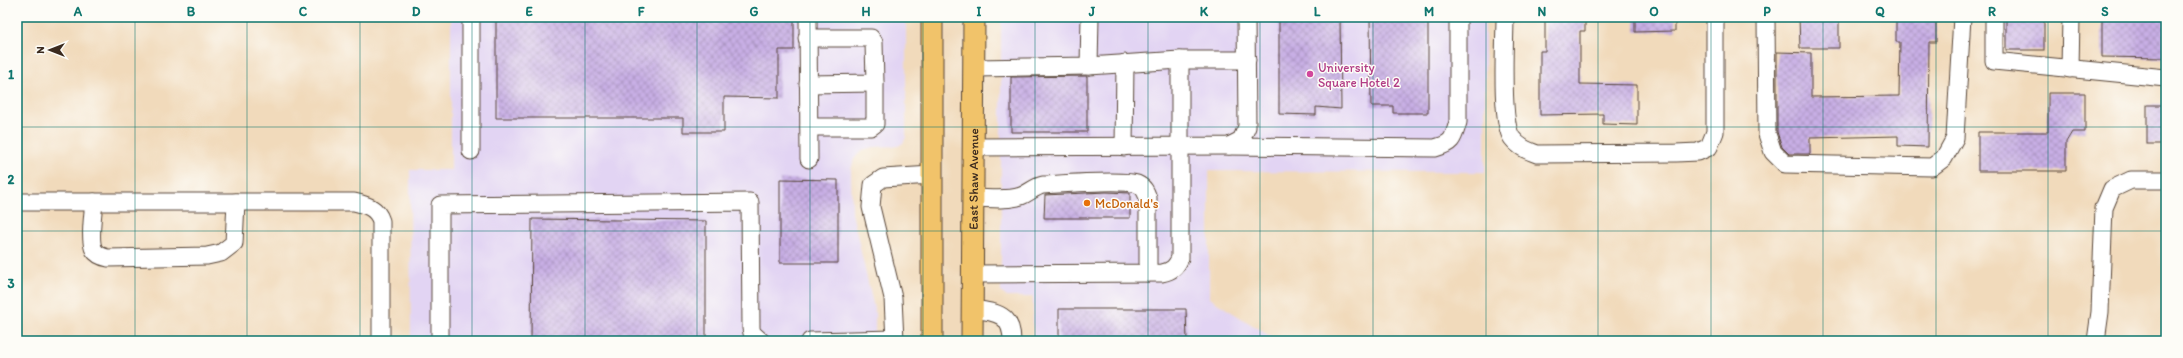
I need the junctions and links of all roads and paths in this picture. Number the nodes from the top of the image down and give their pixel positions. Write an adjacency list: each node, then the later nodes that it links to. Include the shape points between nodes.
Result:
1 (471, 17): 29 (street)
2 (808, 17): 14 (street)
3 (932, 17): 31 (main road)
4 (974, 17): 19 (main road, East Shaw Avenue)
5 (1090, 17): 18 (street)
6 (1246, 17): 16 (street)
7 (1458, 17): 25 (street, via 1458,122 1454,137 1448,144 1435,148)
8 (1505, 17): 9 (street, via 1505,117 1511,136 1523,149 1537,154 1676,153 1698,152 1709,147 1715,132)
9 (1715, 17)
10 (1766, 17): 11 (street, via 1767,134 1773,152 1786,164 1932,166 1944,158 1955,138)
11 (1962, 17)
12 (1994, 17): 20 (street, via 1994,61)
13 (2071, 17): 20 (street)
14 (807, 38): 22 (street); 23 (street, via 870,38 874,42)
15 (1180, 60): 16 (street); 17 (street); 28 (street)
16 (1246, 60): 25 (street, via 1247,127 1241,140)
17 (1125, 63): 18 (street); 27 (street)
18 (1089, 66): 19 (street)
19 (974, 68): 26 (main road, East Shaw Avenue)
20 (2070, 69): 21 (street)
21 (2166, 78)
22 (808, 84): 23 (street); 24 (street)
23 (874, 84): 24 (street, via 875,124 870,127)
24 (809, 127): 30 (street)
25 (1229, 146): 28 (street)
26 (973, 147): 27 (street); 33 (main road, East Shaw Avenue)
27 (1124, 147): 28 (street)
28 (1180, 147): 37 (street, via 1180,258 1170,271)
29 (471, 151)
30 (809, 159)
31 (932, 175): 40 (street, via 883,178 878,180 872,191 873,222 893,298); 45 (main road)
32 (2166, 180): 48 (street, via 2131,180 2112,189 2104,208 2100,312)
33 (974, 198): 37 (street, via 1014,198 1043,185 1137,184 1145,190 1148,198); 38 (main road, East Shaw Avenue)
34 (17, 202): 35 (street)
35 (94, 202): 36 (street); 36 (street, via 94,250 100,256 108,258 207,256 221,253 234,243)
36 (236, 202): 41 (street, via 354,202 367,205 374,210 382,221)
37 (1148, 273): 38 (street)
38 (972, 274): 39 (main road, East Shaw Avenue)
39 (972, 309): 46 (main road, East Shaw Avenue); 47 (street, via 995,312 1004,317 1012,331)
40 (895, 340): 44 (street)
41 (381, 341)
42 (440, 341): 43 (street, via 440,205 750,202 751,328 752,333)
43 (761, 341)
44 (810, 341)
45 (932, 341)
46 (972, 341)
47 (1012, 341)
48 (2096, 341)

